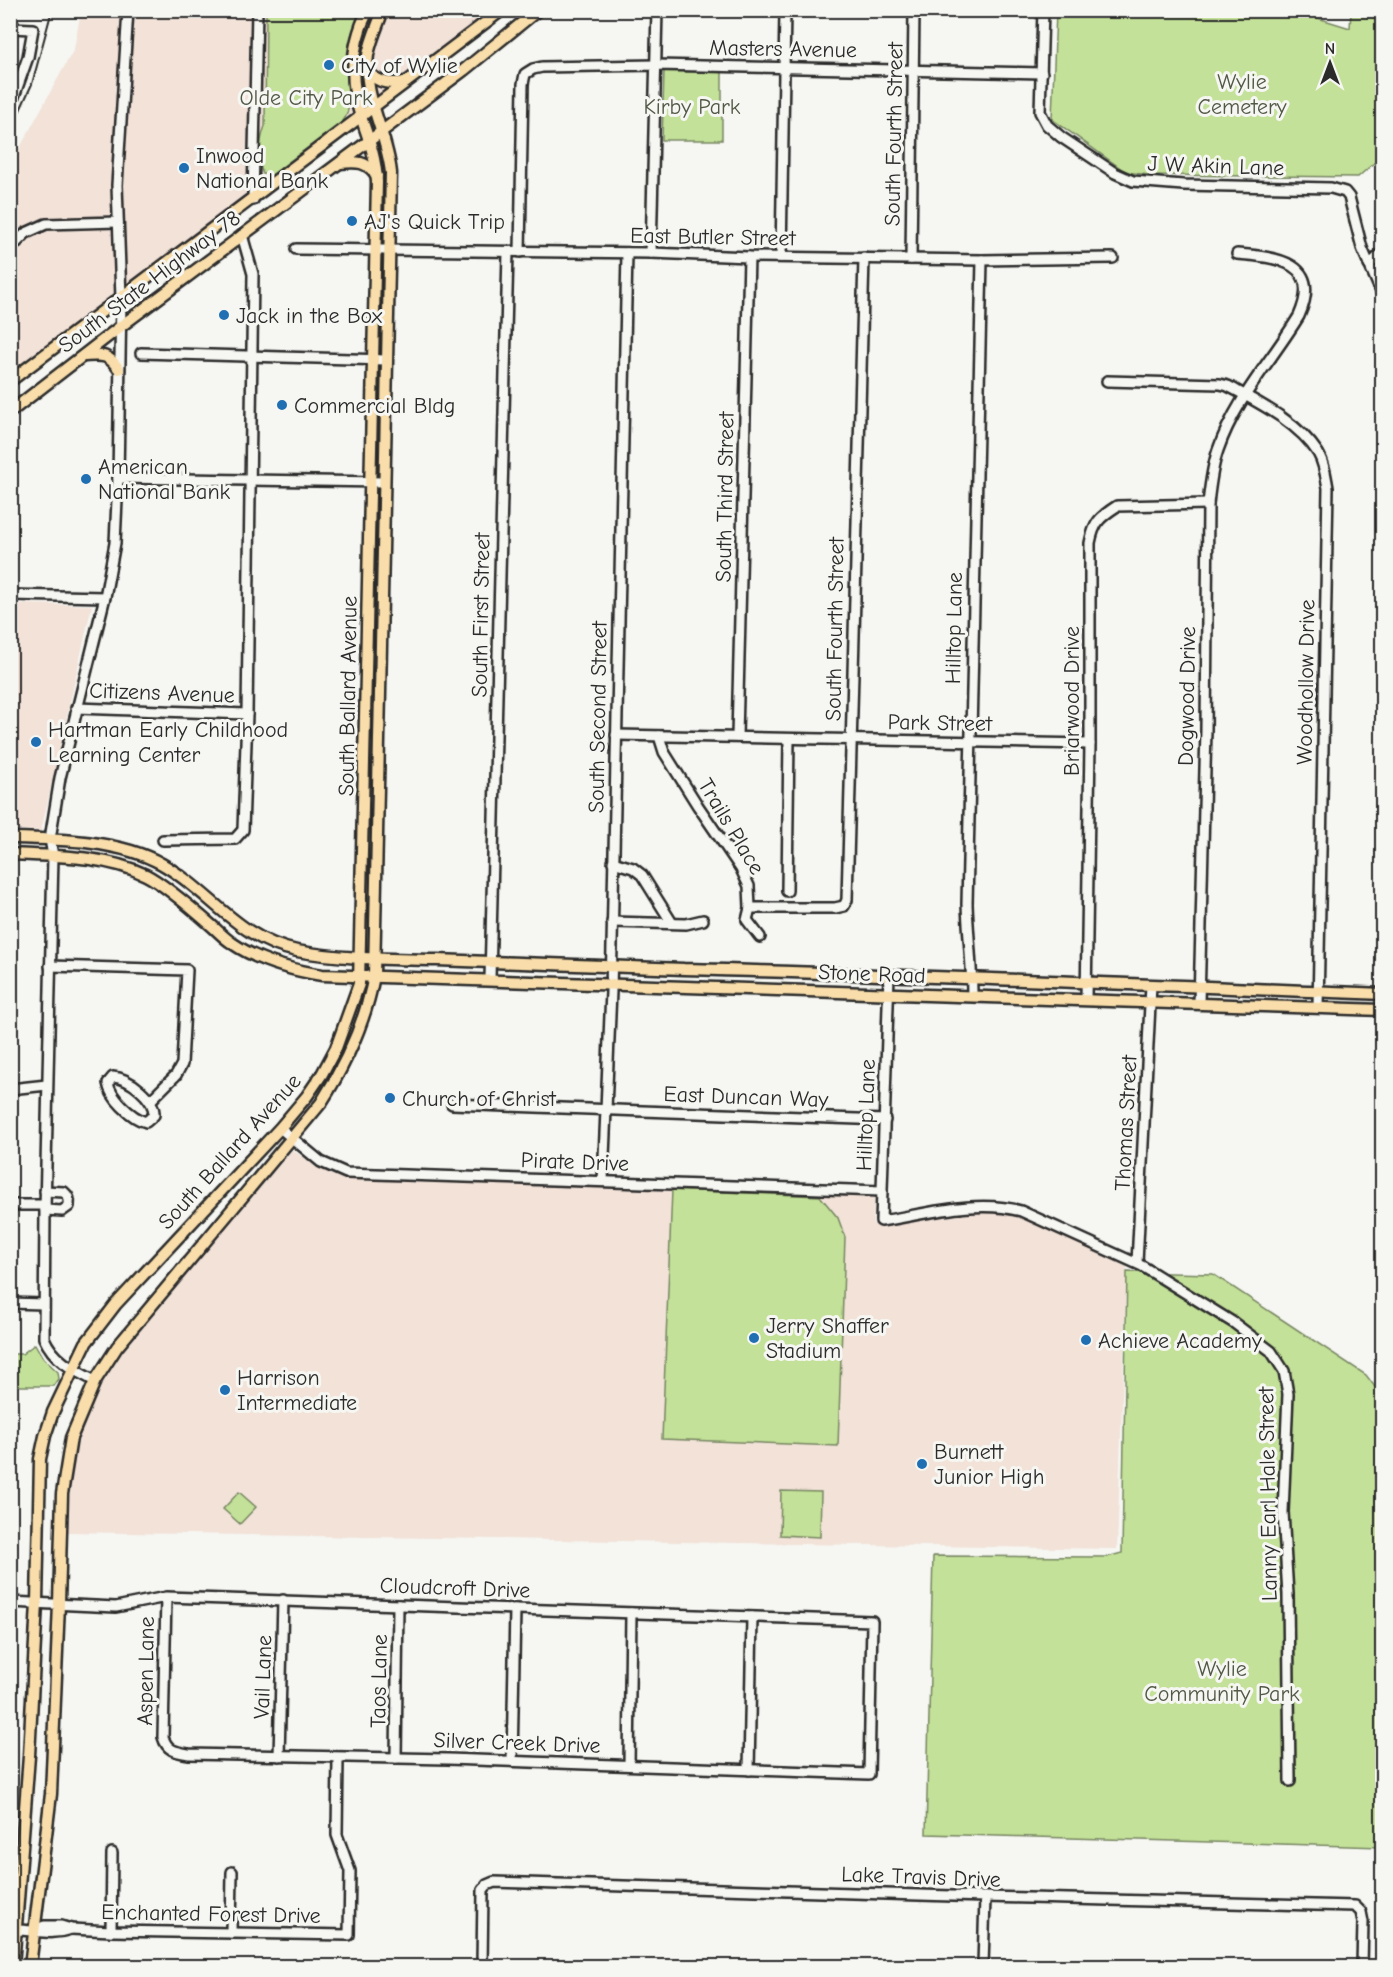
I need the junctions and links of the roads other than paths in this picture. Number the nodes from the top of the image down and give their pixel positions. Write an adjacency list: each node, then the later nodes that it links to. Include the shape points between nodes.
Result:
1 (128, 10): 26 (street)
2 (257, 10): 25 (street)
3 (368, 10): 20 (main road, South Ballard Avenue, via 353,64)
4 (383, 10): 15 (main road, South Ballard Avenue, via 370,44)
5 (502, 10): 17 (main road, South State Highway 78)
6 (538, 10): 21 (main road, South State Highway 78)
7 (657, 10): 12 (street)
8 (785, 10): 13 (street)
9 (914, 10): 14 (street, South Fourth Street)
10 (1043, 10): 16 (street)
11 (10, 28): 18 (street, via 33,29 28,57)
12 (656, 64): 13 (street, Masters Avenue); 33 (street, Masters Avenue, via 542,67 525,74); 35 (street)
13 (784, 69): 14 (street, Masters Avenue); 39 (street)
14 (914, 71): 16 (street, Masters Avenue); 42 (street, South Fourth Street)
15 (368, 72): 17 (main road, via 387,83); 19 (main road, South Ballard Avenue)
16 (1042, 73): 44 (street, J W Akin Lane, via 1040,112 1047,125 1124,177 1152,183 1331,188 1345,192)
17 (406, 82): 19 (main road, South State Highway 78)
18 (10, 108)
19 (374, 108): 20 (main road, South State Highway 78); 21 (main road, South Ballard Avenue)
20 (361, 118): 22 (main road, South Ballard Avenue); 25 (main road, South State Highway 78)
21 (381, 132): 22 (main road, South State Highway 78); 31 (main road, South Ballard Avenue, via 391,173)
22 (370, 141): 23 (main road, South State Highway 78); 24 (main road, South Ballard Avenue)
23 (340, 163): 24 (main road, via 363,163); 27 (main road, South State Highway 78)
24 (377, 176): 30 (main road, South Ballard Avenue)
25 (253, 200): 46 (main road, South State Highway 78)
26 (118, 222): 28 (street, via 46,224 32,229); 46 (street)
27 (242, 235): 47 (main road, South State Highway 78); 50 (street, via 252,274)
28 (10, 249)
29 (296, 249): 30 (street, East Butler Street)
30 (375, 250): 31 (street, East Butler Street); 51 (main road, South Ballard Avenue)
31 (390, 250): 32 (street, East Butler Street); 52 (main road, South Ballard Avenue)
32 (508, 252): 33 (street, East Butler Street); 89 (street, South First Street)
33 (520, 252): 34 (street, East Butler Street)
34 (627, 253): 35 (street, East Butler Street); 69 (street, South Second Street)
35 (651, 253): 38 (street, East Butler Street)
36 (1383, 253): 44 (street)
37 (1237, 254): 56 (street, Dogwood Drive, via 1272,257 1293,265 1305,289 1299,316)
38 (749, 257): 39 (street, East Butler Street); 71 (street, South Third Street)
39 (780, 257): 40 (street, East Butler Street)
40 (864, 258): 42 (street, East Butler Street); 73 (street, South Fourth Street)
41 (1113, 258): 43 (street, East Butler Street)
42 (911, 259): 43 (street, East Butler Street)
43 (982, 260): 74 (street, Hilltop Lane)
44 (1369, 265): 45 (street, J W Akin Lane)
45 (1383, 294)
46 (121, 298): 47 (street); 54 (main road, South State Highway 78)
47 (120, 327): 49 (main road, South State Highway 78); 53 (street)
48 (141, 353): 50 (street)
49 (83, 356): 53 (main road, via 106,356); 57 (main road, South State Highway 78)
50 (251, 357): 51 (street); 59 (street)
51 (373, 360): 52 (street); 60 (main road, South Ballard Avenue)
52 (386, 360): 61 (main road, South Ballard Avenue)
53 (119, 369): 58 (street)
54 (10, 381)
55 (1107, 381): 56 (street, Woodhollow Drive, via 1220,384)
56 (1245, 395): 62 (street, Dogwood Drive, via 1218,450); 101 (street, Woodhollow Drive, via 1306,437 1318,454 1328,488)
57 (10, 412)
58 (118, 478): 59 (street); 64 (street, via 115,543)
59 (250, 481): 60 (street); 68 (street)
60 (372, 482): 61 (street); 65 (main road, South Ballard Avenue)
61 (384, 482): 66 (main road, South Ballard Avenue)
62 (1208, 504): 75 (street, Briarwood Drive, via 1117,506 1092,529); 100 (street, Dogwood Drive)
63 (10, 596): 64 (street)
64 (105, 597): 67 (street)
65 (367, 680): 66 (main road); 88 (main road, South Ballard Avenue)
66 (381, 680): 88 (main road, South Ballard Avenue)
67 (76, 708): 68 (street, Citizens Avenue); 77 (street)
68 (247, 714): 78 (street, via 243,830 235,839)
69 (616, 735): 70 (street, Park Street); 81 (street, South Second Street)
70 (659, 736): 71 (street, Park Street); 83 (street, Trails Place, via 664,752 741,869 749,886)
71 (737, 737): 72 (street, Park Street)
72 (789, 739): 73 (street, Park Street); 82 (street)
73 (851, 740): 74 (street, Park Street); 83 (street, South Fourth Street, via 844,906)
74 (971, 742): 75 (street, Park Street); 95 (street, Hilltop Lane, via 966,904)
75 (1090, 744): 97 (street, Briarwood Drive)
76 (10, 838): 77 (main road, Stone Road)
77 (50, 839): 80 (street); 88 (main road, Stone Road, via 122,848 162,863 267,943 297,951)
78 (163, 840)
79 (10, 854): 80 (main road, Stone Road)
80 (53, 856): 90 (street); 93 (main road, Stone Road, via 117,864 147,875 231,943 266,961 307,973)
81 (613, 862): 85 (street, South Second Street); 86 (street, via 642,875)
82 (787, 891)
83 (750, 908): 87 (street, Trails Place, via 747,920)
84 (704, 920): 86 (street)
85 (612, 922): 86 (street); 91 (street, South Second Street)
86 (672, 923)
87 (760, 937)
88 (368, 957): 89 (main road, Stone Road); 93 (main road, South Ballard Avenue); 94 (main road, South Ballard Avenue)
89 (490, 962): 91 (main road, Stone Road); 96 (street, South First Street)
90 (50, 966): 110 (street); 112 (street, via 187,970 182,1064)
91 (611, 966): 92 (main road, Stone Road); 98 (street, South Second Street)
92 (890, 975): 95 (main road, Stone Road); 102 (street, Hilltop Lane)
93 (360, 976): 94 (main road, Stone Road); 116 (main road, South Ballard Avenue, via 336,1048 307,1096)
94 (374, 976): 96 (main road, Stone Road); 117 (main road, South Ballard Avenue, via 362,1022 342,1067)
95 (972, 978): 97 (main road, Stone Road); 104 (street, Hilltop Lane)
96 (490, 979): 98 (main road, Stone Road)
97 (1086, 982): 99 (main road, Stone Road); 105 (street, Briarwood Drive)
98 (611, 983): 102 (main road, Stone Road); 114 (street, South Second Street)
99 (1151, 985): 100 (main road, Stone Road); 106 (street, Thomas Street)
100 (1200, 987): 101 (main road, Stone Road); 107 (street, Dogwood Drive)
101 (1318, 992): 103 (main road, Stone Road); 108 (street, Woodhollow Drive)
102 (889, 993): 104 (main road, Stone Road); 115 (street, Hilltop Lane)
103 (1383, 994)
104 (972, 996): 105 (main road, Stone Road)
105 (1086, 1000): 106 (main road, Stone Road)
106 (1150, 1002): 107 (main road, Stone Road); 124 (street, Thomas Street)
107 (1199, 1004): 108 (main road, Stone Road)
108 (1318, 1008): 109 (main road, Stone Road)
109 (1383, 1010)
110 (47, 1085): 111 (street); 119 (street)
111 (10, 1089)
112 (150, 1101): 112 (street, via 154,1115 146,1122 137,1119 109,1091 108,1083 113,1077 122,1078)
113 (452, 1104): 114 (street, East Duncan Way)
114 (606, 1110): 115 (street, East Duncan Way); 118 (street, South Second Street)
115 (885, 1120): 120 (street, Hilltop Lane)
116 (280, 1128): 117 (street, Pirate Drive); 127 (main road, South Ballard Avenue, via 117,1304 86,1343)
117 (293, 1139): 118 (street, Pirate Drive, via 321,1162 346,1173); 128 (main road, South Ballard Avenue, via 117,1347)
118 (603, 1181): 120 (street, Pirate Drive)
119 (45, 1191): 122 (street); 122 (street, via 64,1192 70,1202 62,1210)
120 (882, 1191): 123 (street, Hilltop Lane)
121 (10, 1205): 122 (street)
122 (45, 1208): 126 (street)
123 (881, 1221): 124 (street, Lanny Earl Hale Street, via 966,1207 1002,1206 1050,1223)
124 (1137, 1263): 146 (street, Lanny Earl Hale Street, via 1234,1323 1271,1351 1284,1371 1288,1394 1283,1512)
125 (10, 1304): 126 (street)
126 (43, 1304): 127 (street, via 48,1347 61,1363)
127 (72, 1369): 128 (street); 132 (main road, South Ballard Avenue, via 53,1412 40,1460)
128 (96, 1381): 133 (main road, South Ballard Avenue, via 71,1438 62,1494)
129 (166, 1597): 130 (street, Cloudcroft Drive); 133 (street, Cloudcroft Drive, via 116,1607); 138 (street, Aspen Lane)
130 (283, 1600): 134 (street, Cloudcroft Drive); 139 (street, Vail Lane)
131 (10, 1602): 132 (street, Cloudcroft Drive)
132 (37, 1603): 133 (street, Cloudcroft Drive); 150 (main road, South Ballard Avenue)
133 (59, 1604): 151 (main road, South Ballard Avenue, via 51,1794)
134 (398, 1605): 135 (street, Cloudcroft Drive); 141 (street, Taos Lane)
135 (515, 1609): 136 (street, Cloudcroft Drive); 142 (street)
136 (631, 1612): 137 (street, Cloudcroft Drive); 143 (street)
137 (752, 1617): 144 (street); 145 (street, Cloudcroft Drive, via 872,1621)
138 (166, 1746): 139 (street, Silver Creek Drive, via 174,1752 189,1754)
139 (279, 1756): 140 (street, Silver Creek Drive)
140 (338, 1758): 141 (street, Silver Creek Drive); 153 (street, Enchanted Forest Drive, via 337,1835 350,1871 349,1935)
141 (396, 1758): 142 (street, Silver Creek Drive)
142 (512, 1761): 143 (street, Silver Creek Drive)
143 (629, 1765): 144 (street, Silver Creek Drive)
144 (749, 1770): 145 (street, Silver Creek Drive)
145 (869, 1774)
146 (1290, 1781)
147 (112, 1853): 152 (street)
148 (232, 1872): 153 (street)
149 (985, 1898): 156 (street, Lake Travis Drive, via 494,1882 487,1885 483,1896); 157 (street); 158 (street, Lake Travis Drive, via 1355,1906 1362,1912 1364,1922)
150 (15, 1930): 151 (street, Enchanted Forest Drive); 154 (main road, South Ballard Avenue)
151 (35, 1930): 152 (street, Enchanted Forest Drive, via 42,1934 71,1929); 155 (main road, South Ballard Avenue)
152 (111, 1931): 153 (street, Enchanted Forest Drive)
153 (231, 1933)
154 (13, 1966)
155 (30, 1966)
156 (482, 1966)
157 (983, 1966)
158 (1362, 1966)

